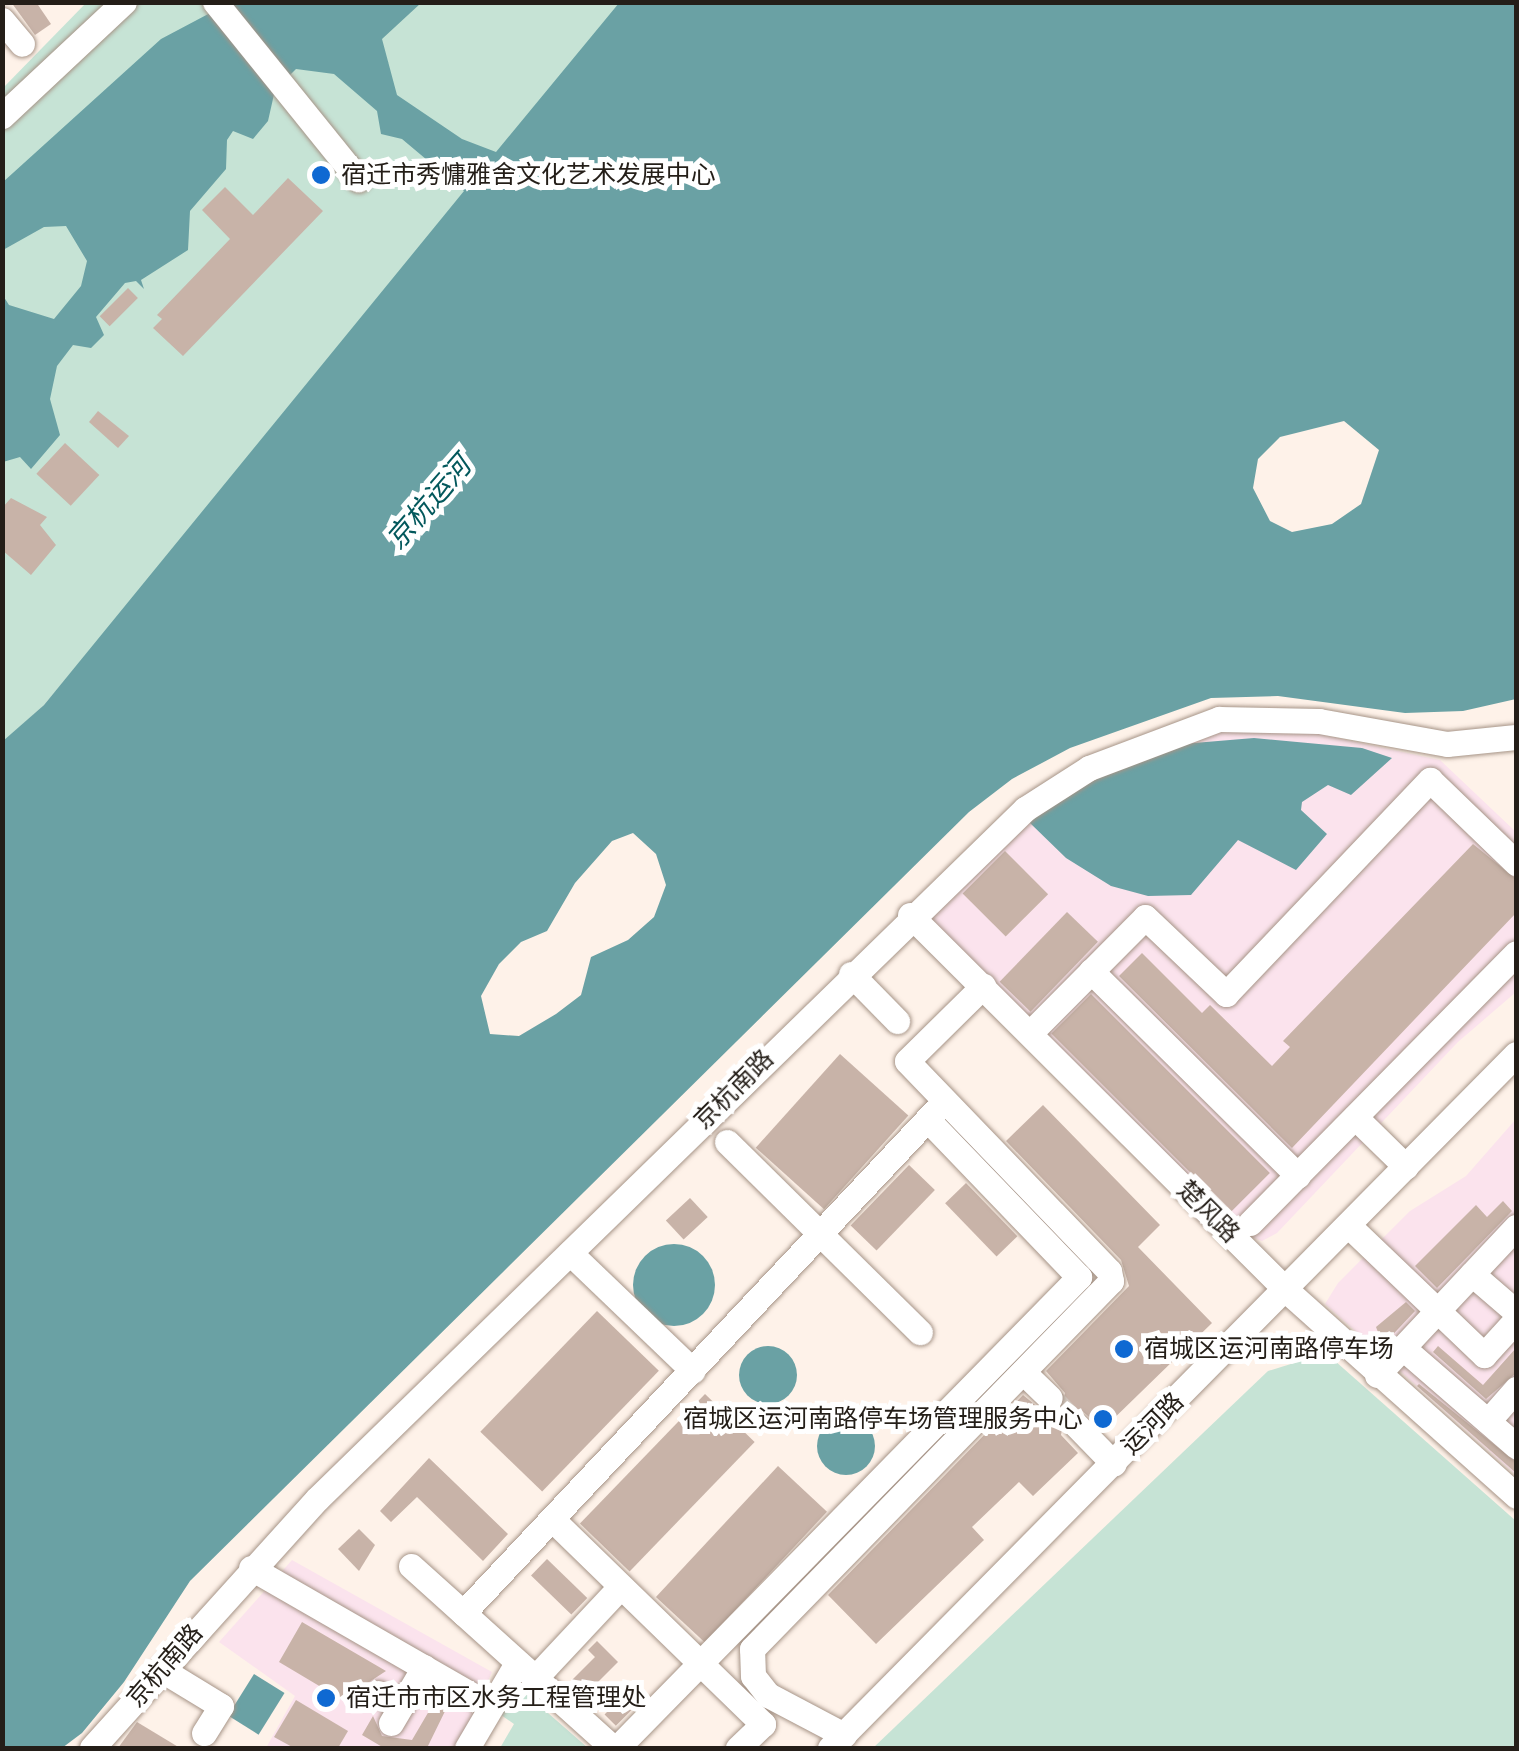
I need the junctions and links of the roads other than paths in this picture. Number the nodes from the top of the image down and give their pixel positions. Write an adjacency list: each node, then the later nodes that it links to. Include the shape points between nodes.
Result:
1 (124, 2): 5 (street)
2 (215, 2): 6 (street)
3 (2, 20): 4 (street)
4 (22, 44)
5 (2, 116)
6 (358, 178)
7 (1516, 737): 9 (street, 京杭南路, via 1447,744 1319,722 1239,720 1173,731 1089,768 1025,809)
8 (1516, 863): 11 (street, via 1430,780 1226,994 1144,917)
9 (910, 915): 12 (street, 京杭南路); 13 (street, 楚风路)
10 (1516, 953): 18 (street)
11 (1092, 971): 15 (street); 22 (street)
12 (850, 974): 14 (street); 27 (street, 京杭南路)
13 (983, 986): 15 (street, 楚风路); 17 (street, via 907,1061)
14 (897, 1021)
15 (1030, 1033): 29 (street, 楚风路)
16 (1516, 1054): 21 (street, 运河路)
17 (945, 1100): 19 (street); 35 (street, via 1109,1270 1104,1290)
18 (1355, 1118): 21 (street); 22 (street)
19 (927, 1120): 26 (street); 49 (street, via 1079,1277)
20 (727, 1142): 26 (street)
21 (1406, 1167): 24 (street, 运河路)
22 (1298, 1176): 23 (street)
23 (1250, 1223)
24 (1349, 1226): 29 (street, 运河路); 30 (street)
25 (1516, 1226): 28 (street)
26 (820, 1234): 32 (street); 34 (street)
27 (570, 1253): 34 (street); 46 (street, 京杭南路)
28 (1472, 1274): 30 (street); 31 (street)
29 (1286, 1290): 36 (street, 楚风路); 42 (street, 运河路)
30 (1437, 1311): 31 (street, via 1484,1355); 33 (street)
31 (1516, 1316)
32 (920, 1332)
33 (1402, 1348): 36 (street); 39 (street)
34 (693, 1372): 44 (street)
35 (1023, 1372): 38 (street); 56 (street, via 752,1649 754,1676 768,1695)
36 (1377, 1374): 43 (street, 楚风路)
37 (1516, 1388): 39 (street)
38 (1050, 1398)
39 (1488, 1421): 41 (street)
40 (1076, 1425): 42 (street)
41 (1516, 1446)
42 (1114, 1464): 56 (street, 运河路)
43 (1516, 1496)
44 (553, 1520): 47 (street); 48 (street)
45 (412, 1566): 48 (street)
46 (252, 1568): 50 (street); 51 (street, 京杭南路)
47 (620, 1587): 49 (street); 52 (street)
48 (463, 1613): 52 (street)
49 (700, 1663): 59 (street); 60 (street, via 764,1724)
50 (424, 1667): 53 (street); 54 (street)
51 (162, 1670): 55 (street, via 221,1706); 57 (street, 京杭南路)
52 (526, 1671): 58 (street); 59 (street)
53 (481, 1700)
54 (390, 1707)
55 (204, 1734)
56 (836, 1741)
57 (92, 1748)
58 (467, 1748)
59 (615, 1748)
60 (738, 1748)

